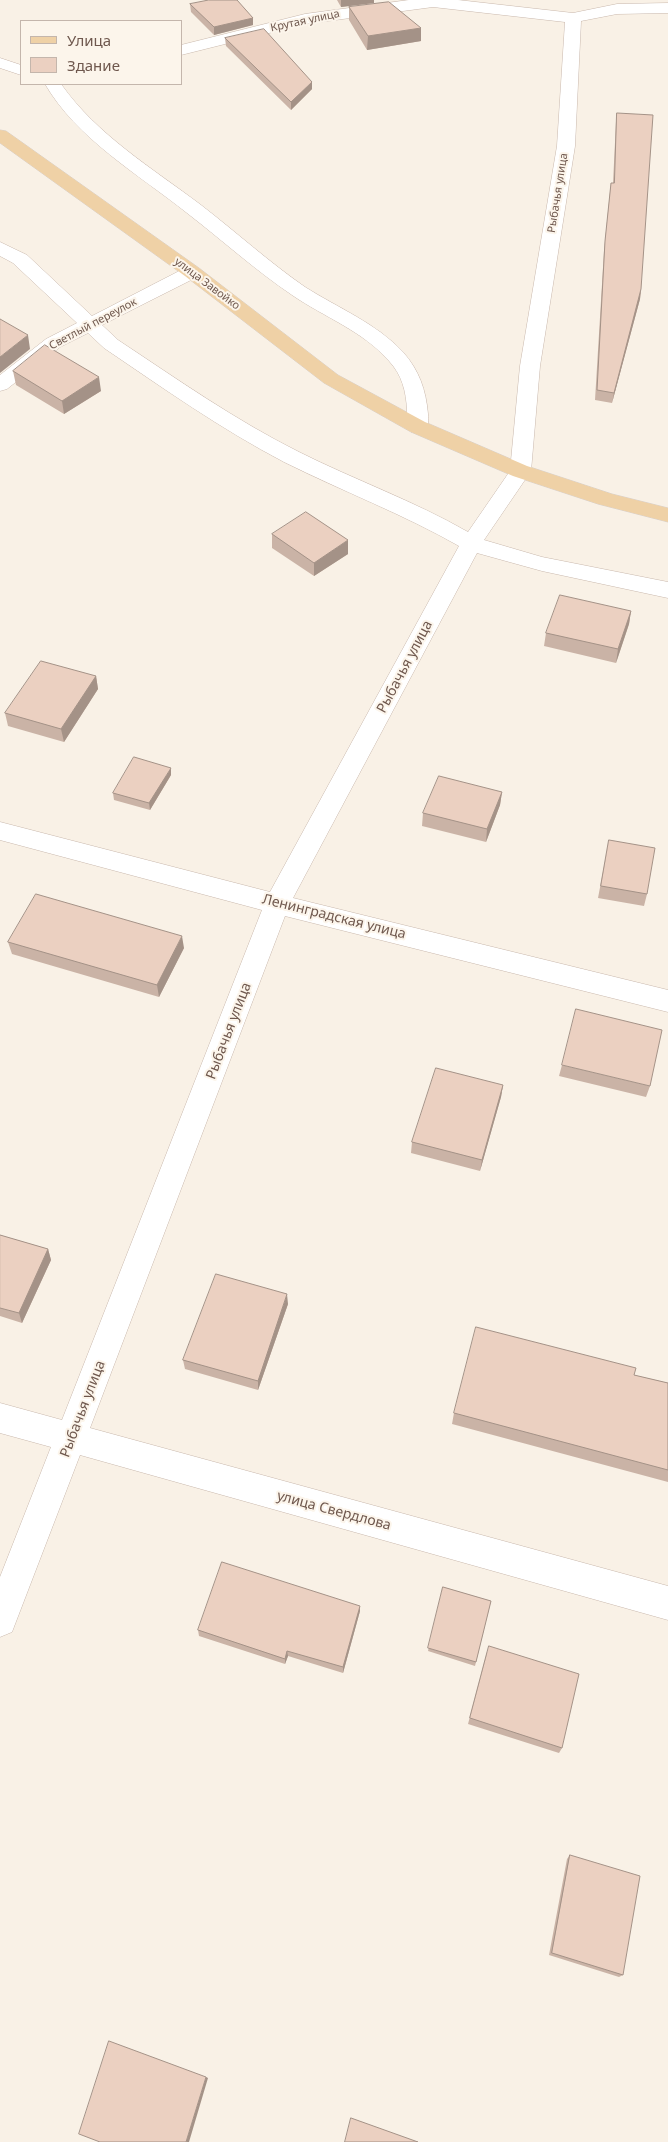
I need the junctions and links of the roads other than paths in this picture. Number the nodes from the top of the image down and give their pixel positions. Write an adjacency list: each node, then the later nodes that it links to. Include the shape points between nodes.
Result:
1 (668, 8): 2 (street, Крутая улица, via 617,9)
2 (573, 18): 3 (street, Крутая улица, via 433,2 305,19); 13 (street, Рыбачья улица, via 566,146 530,366)
3 (182, 50)
4 (0, 63): 5 (street)
5 (20, 70)
6 (54, 85): 12 (street, via 62,98 99,135 298,290 344,317 394,356 406,370 417,400)
7 (0, 135): 9 (main road, улица Завойко)
8 (0, 248): 10 (street, via 20,260)
9 (192, 272): 10 (street, Светлый переулок); 12 (main road, улица Завойко, via 331,379)
10 (90, 324): 11 (street, Светлый переулок, via 53,344); 15 (street, via 111,344 231,424 292,458 432,522)
11 (0, 385)
12 (418, 427): 13 (main road, улица Завойко)
13 (520, 471): 14 (main road, улица Завойко); 15 (street, Рыбачья улица)
14 (668, 515)
15 (471, 544): 16 (street, via 542,564); 18 (street, Рыбачья улица)
16 (668, 590)
17 (0, 831): 18 (street, Ленинградская улица)
18 (277, 904): 19 (street, Ленинградская улица); 21 (street, Рыбачья улица)
19 (668, 1001)
20 (0, 1418): 21 (street, улица Свердлова)
21 (71, 1439): 22 (street, улица Свердлова); 23 (street, Рыбачья улица)
22 (668, 1603)
23 (0, 1620)

